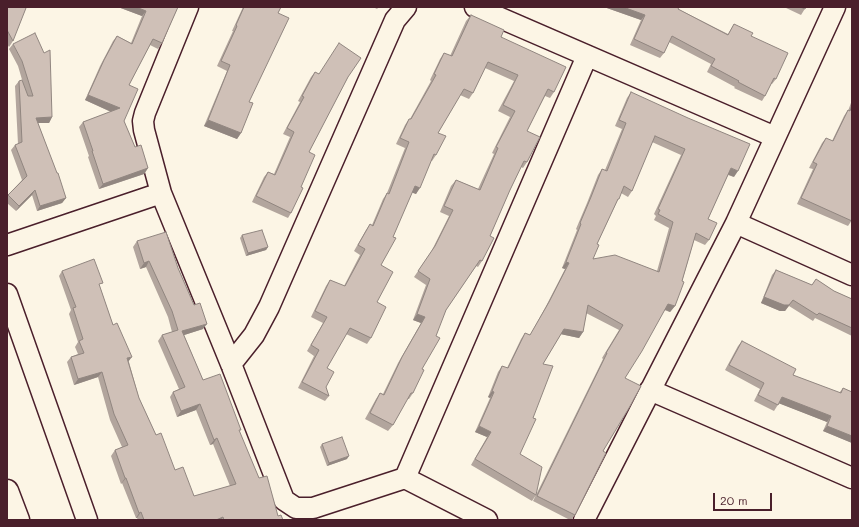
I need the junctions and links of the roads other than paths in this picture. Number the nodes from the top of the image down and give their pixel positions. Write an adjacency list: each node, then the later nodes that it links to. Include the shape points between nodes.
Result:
1 (188, 7): 7 (street, via 145,113 144,130)
2 (406, 7): 12 (street, via 395,20 269,307 254,335)
3 (475, 7): 5 (street)
4 (835, 7): 6 (street)
5 (588, 56): 6 (street); 14 (street)
6 (775, 137): 8 (street)
7 (161, 193): 9 (street); 12 (street)
8 (736, 223): 10 (street); 13 (street)
9 (7, 246)
10 (852, 275)
11 (7, 294): 16 (street)
12 (231, 364): 14 (street, via 284,500 296,508 313,508)
13 (650, 390): 15 (street); 18 (street)
14 (405, 478): 17 (street)
15 (852, 478)
16 (87, 520)
17 (487, 520)
18 (584, 520)

